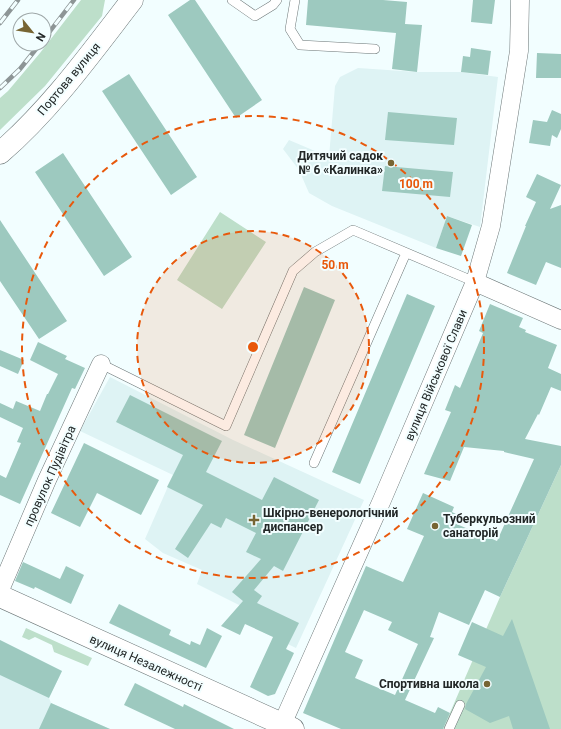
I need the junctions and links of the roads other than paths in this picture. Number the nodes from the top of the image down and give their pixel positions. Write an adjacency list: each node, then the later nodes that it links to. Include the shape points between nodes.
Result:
1 (132, 0): 7 (street, Портова вулиця, via 63,89 19,137)
2 (232, 0): 3 (lane, via 254,16)
3 (277, 0)
4 (295, 0): 6 (lane, via 290,28 300,45)
5 (520, 0): 9 (street, вулиця Військової Слави, via 519,51 491,226)
6 (375, 49)
7 (0, 153)
8 (406, 253): 9 (lane); 11 (lane, via 353,230 315,252 293,271 226,426); 12 (lane)
9 (475, 282): 10 (street); 16 (street, вулиця Військової Слави)
10 (561, 320)
11 (101, 364): 13 (street, провулок Пудівітра)
12 (314, 463)
13 (0, 590)
14 (0, 596): 16 (street, вулиця Незалежності)
15 (460, 705): 17 (lane)
16 (285, 727)
17 (449, 729)

